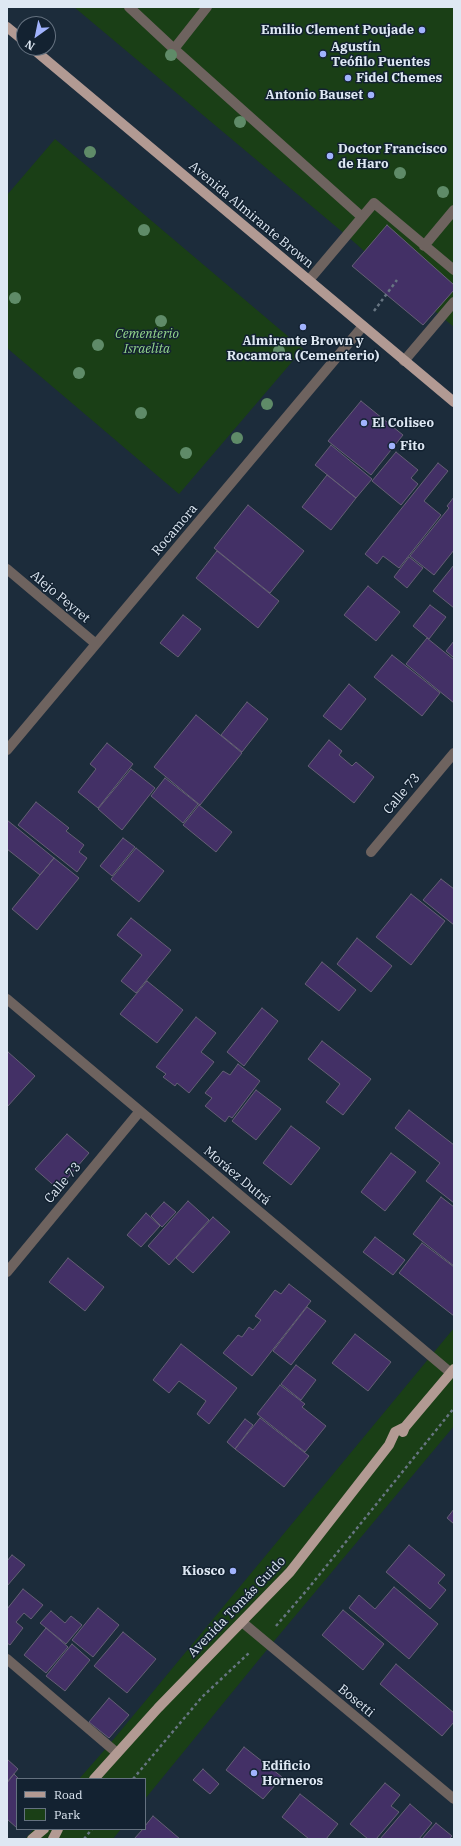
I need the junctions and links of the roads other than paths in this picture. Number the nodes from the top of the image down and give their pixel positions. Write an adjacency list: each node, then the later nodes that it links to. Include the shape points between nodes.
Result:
1 (130, 7): 5 (street)
2 (207, 7): 5 (street)
3 (7, 27): 4 (main road)
4 (16, 34)
5 (174, 49): 8 (street)
6 (42, 56): 11 (main road, Avenida Almirante Brown)
7 (454, 210): 9 (street)
8 (362, 217): 9 (street, via 374,203); 11 (street)
9 (424, 246): 10 (street)
10 (454, 270)
11 (308, 280): 13 (main road, Avenida Almirante Brown)
12 (454, 302): 14 (street)
13 (363, 326): 14 (main road, Avenida Almirante Brown); 17 (street, Rocamora)
14 (404, 361): 15 (main road, Avenida Almirante Brown)
15 (454, 402)
16 (7, 569): 17 (street, Alejo Peyret)
17 (96, 644): 18 (street, Rocamora)
18 (7, 750)
19 (454, 753): 20 (street, Calle 73)
20 (371, 852)
21 (7, 999): 22 (street, Moráez Dutrá)
22 (140, 1111): 23 (street, Calle 73); 24 (street, Moráez Dutrá)
23 (7, 1272)
24 (453, 1371): 25 (main road, Avenida Tomás Guido, via 405,1427 400,1438 389,1445 290,1572)
25 (242, 1622): 27 (main road, Avenida Tomás Guido); 29 (street, Bosetti)
26 (7, 1659): 27 (street)
27 (117, 1753): 28 (main road, Avenida Tomás Guido)
28 (95, 1778)
29 (454, 1799)
30 (43, 1830): 32 (main road)
31 (58, 1830): 33 (main road)
32 (32, 1839)
33 (53, 1839)

